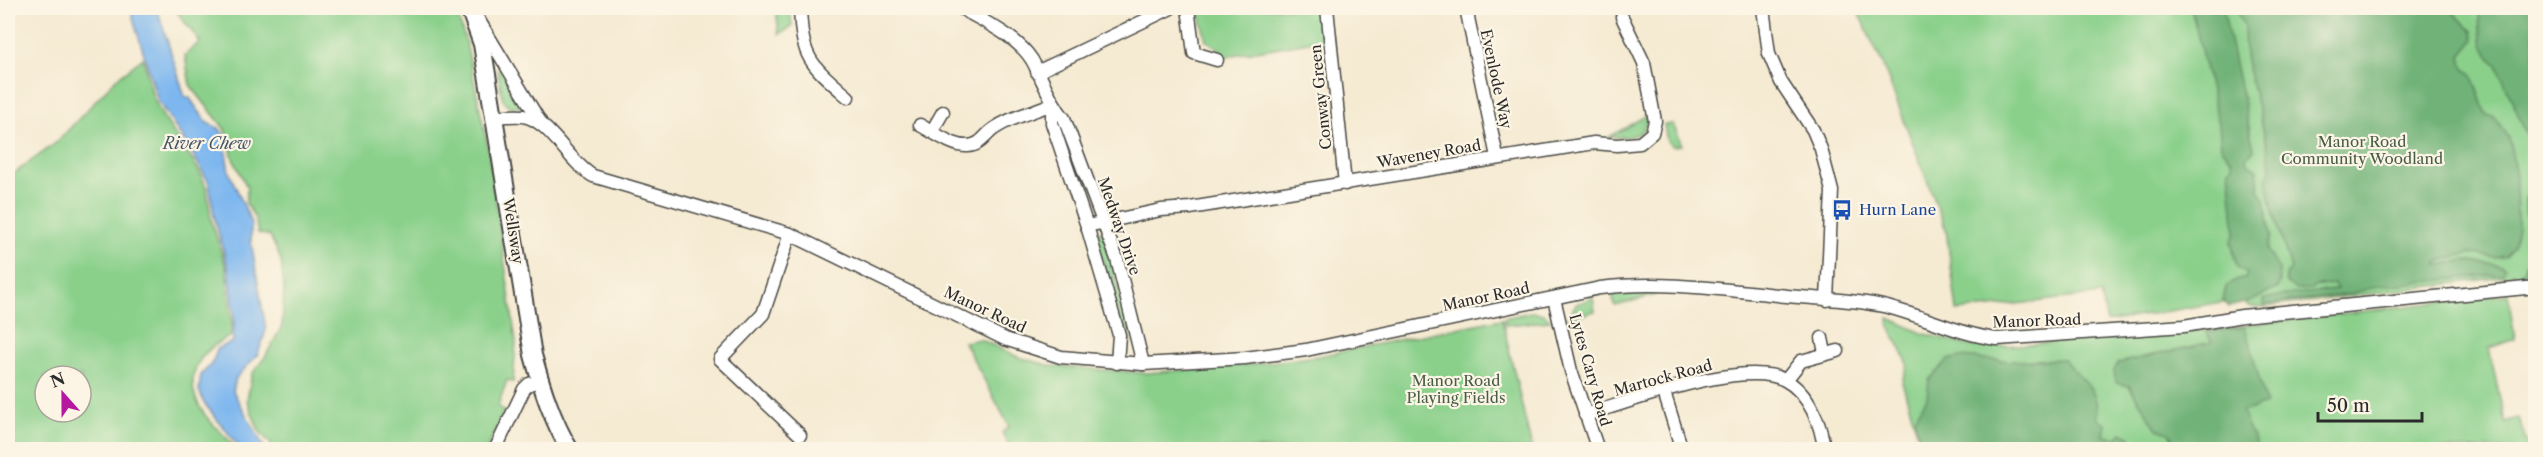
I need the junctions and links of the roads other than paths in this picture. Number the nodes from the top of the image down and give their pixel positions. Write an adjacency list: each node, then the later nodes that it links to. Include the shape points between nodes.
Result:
1 (470, 8): 15 (main road, Wellsway, via 482,44); 16 (street, Manor Road)
2 (800, 8): 12 (street, via 805,50 819,72)
3 (961, 8): 11 (street, Medway Drive, via 1025,51)
4 (1171, 8): 11 (street)
5 (1188, 8): 10 (street, via 1194,53)
6 (1327, 8): 20 (street, Conway Green)
7 (1466, 8): 19 (street, Evenlode Way)
8 (1762, 8): 26 (street, via 1769,54 1780,82 1813,130 1829,175 1832,191)
9 (1622, 17): 19 (street, Waveney Road, via 1644,63 1655,121 1652,133 1640,143 1594,143)
10 (1217, 60)
11 (1037, 72): 13 (street, Medway Drive)
12 (848, 97)
13 (1052, 104): 18 (street, via 1005,123 979,143 967,146); 21 (street, Medway Drive, via 1064,118); 22 (street, Medway Drive, via 1052,123)
14 (943, 112): 18 (street)
15 (495, 117): 16 (street, via 524,116); 31 (main road, Wellsway)
16 (543, 125): 23 (street, Manor Road, via 580,168 593,176)
17 (920, 125): 18 (street)
18 (932, 131)
19 (1497, 158): 20 (street, Waveney Road)
20 (1346, 184): 21 (street, Waveney Road)
21 (1104, 221): 22 (street, Waveney Road); 29 (street, Medway Drive)
22 (1087, 226): 28 (street, Medway Drive, via 1119,335)
23 (790, 234): 28 (street, Manor Road, via 1005,339 1061,357); 34 (street, via 763,314 720,359)
24 (2535, 287): 26 (street, Manor Road, via 2242,316 2184,326 2026,339 1975,336 1882,306)
25 (1554, 298): 26 (street, Manor Road, via 1632,284); 29 (street, Manor Road, via 1306,350); 33 (street, Lytes Cary Road)
26 (1827, 300)
27 (1822, 338): 30 (street, via 1831,352 1801,361)
28 (1117, 363): 29 (street, Manor Road)
29 (1143, 364)
30 (1786, 380): 32 (street, Martock Road, via 1736,375 1692,382); 39 (street, via 1810,406)
31 (540, 381): 35 (street, via 524,388); 36 (main road, Wellsway, via 558,430)
32 (1664, 392): 33 (street, Martock Road); 38 (street)
33 (1585, 415): 37 (street, Lytes Cary Road)
34 (800, 435)
35 (495, 450)
36 (570, 450)
37 (1598, 450)
38 (1682, 450)
39 (1824, 450)

